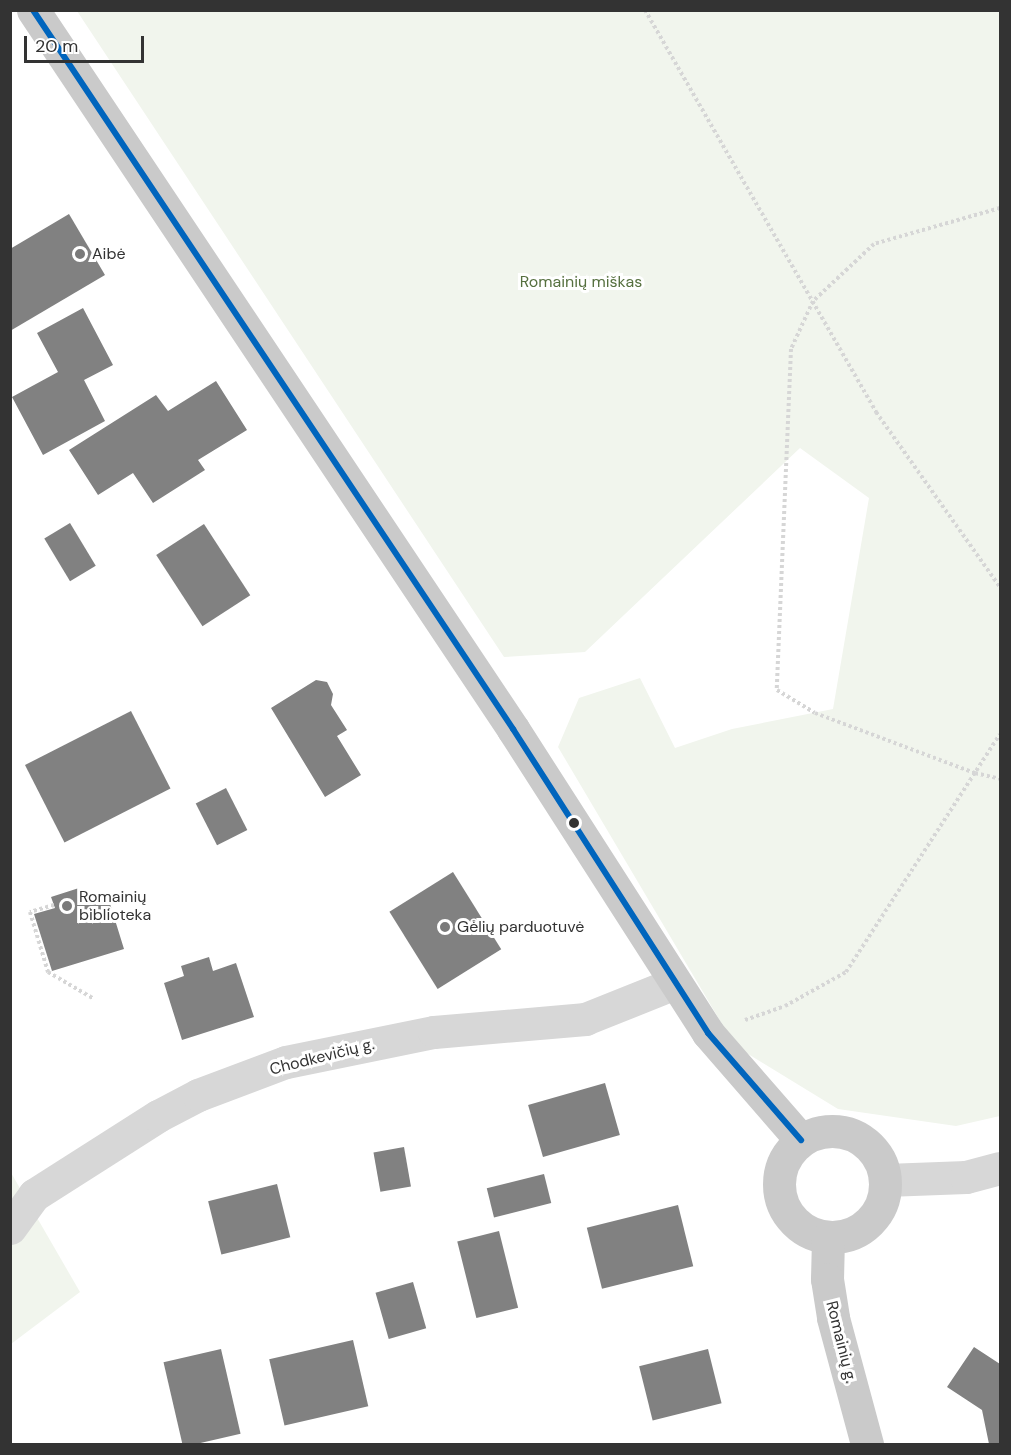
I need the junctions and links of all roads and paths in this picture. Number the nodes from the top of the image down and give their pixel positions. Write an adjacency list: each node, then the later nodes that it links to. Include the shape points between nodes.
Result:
1 (33, 10): 10 (main road, via 513,729)
2 (645, 10): 4 (path)
3 (1000, 208): 4 (path, via 874,244)
4 (813, 301): 5 (path, via 876,412); 7 (path, via 791,349 777,690 815,713)
5 (1000, 587)
6 (1000, 734): 7 (path)
7 (975, 773): 8 (path); 12 (path, via 846,972 785,1006)
8 (1000, 779)
9 (54, 905): 11 (path, via 30,912 48,972)
10 (675, 983): 12 (main road); 16 (street, Chodkevičių g., via 585,1019 434,1032 286,1062 198,1095 158,1116 34,1195)
11 (94, 999)
12 (708, 1034): 13 (main road)
13 (801, 1140): 15 (main road, via 818,1132 837,1130 855,1135 881,1161); 17 (main road, via 788,1153 780,1171 779,1189 784,1207 795,1222)
14 (1000, 1168): 15 (street, via 966,1177)
15 (886, 1180): 17 (main road, via 885,1198 863,1228)
16 (10, 1228)
17 (828, 1238): 18 (main road, Romainių g., via 827,1279 833,1318)
18 (867, 1444)

